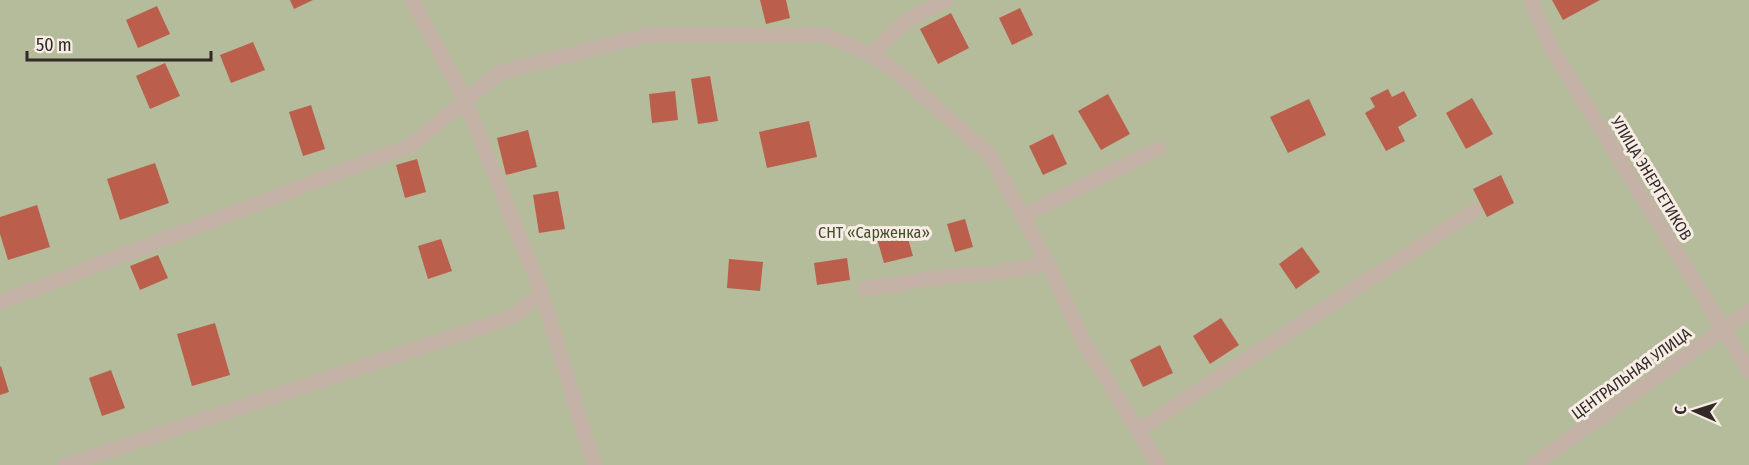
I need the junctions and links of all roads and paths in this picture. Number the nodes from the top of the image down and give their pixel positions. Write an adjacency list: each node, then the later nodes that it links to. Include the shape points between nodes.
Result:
1 (412, 0): 5 (street)
2 (946, 0): 4 (street, via 904,22)
3 (1533, 0): 14 (street, УЛИЦА ЭНЕРГЕТИКОВ, via 1550,46)
4 (871, 55): 5 (street, via 826,35 648,35 500,72); 8 (street, via 893,69 990,155)
5 (465, 100): 11 (street); 12 (street, via 411,145)
6 (1158, 149): 8 (street)
7 (1474, 211): 16 (street)
8 (1022, 216): 9 (street)
9 (1048, 264): 10 (street); 16 (street, via 1086,346)
10 (865, 290)
11 (542, 294): 17 (street, via 510,318); 18 (street)
12 (0, 302)
13 (1749, 311): 14 (street, ЦЕНТРАЛЬНАЯ УЛИЦА)
14 (1722, 329): 15 (street, УЛИЦА ЭНЕРГЕТИКОВ); 20 (street, ЦЕНТРАЛЬНАЯ УЛИЦА)
15 (1749, 371)
16 (1137, 431): 19 (street)
17 (65, 465)
18 (594, 465)
19 (1159, 465)
20 (1533, 465)

